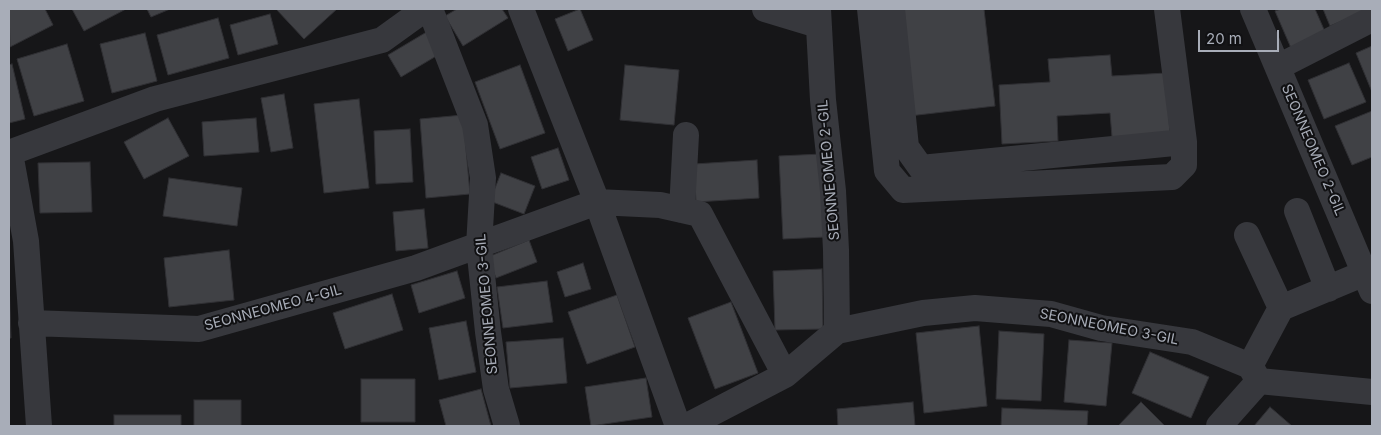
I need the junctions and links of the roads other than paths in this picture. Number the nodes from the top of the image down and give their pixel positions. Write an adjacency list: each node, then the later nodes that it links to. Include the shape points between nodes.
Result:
1 (425, 9): 14 (street, via 382,40 155,99)
2 (430, 9): 19 (street, SEONNEOMEO 3-GIL, via 475,124 483,178)
3 (521, 9): 15 (street)
4 (765, 9): 9 (street)
5 (870, 9): 13 (street, via 887,171 903,190 1172,177 1184,165)
6 (892, 9): 13 (street, via 906,146 921,168)
7 (1167, 9): 13 (street)
8 (1253, 9): 11 (street, SEONNEOMEO 2-GIL)
9 (818, 17): 24 (street, SEONNEOMEO 2-GIL, via 833,191)
10 (1372, 20): 11 (street)
11 (1278, 67): 20 (street, SEONNEOMEO 2-GIL)
12 (686, 135): 16 (street)
13 (1184, 142)
14 (9, 153): 23 (street, via 26,242)
15 (597, 202): 16 (street, via 660,205); 19 (street, SEONNEOMEO 4-GIL); 30 (street)
16 (682, 210): 26 (street, via 700,214)
17 (1297, 211): 21 (street)
18 (1247, 235): 22 (street)
19 (479, 246): 23 (street, SEONNEOMEO 4-GIL, via 416,268 199,329); 29 (street, SEONNEOMEO 3-GIL, via 496,389)
20 (1370, 278): 21 (street)
21 (1328, 289): 22 (street)
22 (1281, 308): 25 (street)
23 (31, 323): 28 (street)
24 (837, 330): 25 (street, SEONNEOMEO 3-GIL, via 923,312 975,308 1051,314 1101,328 1192,342); 26 (street, SEONNEOMEO 3-GIL)
25 (1254, 373): 27 (street); 32 (street)
26 (785, 375): 31 (street, SEONNEOMEO 3-GIL)
27 (1372, 392)
28 (39, 426)
29 (507, 426)
30 (678, 426)
31 (687, 426)
32 (1219, 426)

